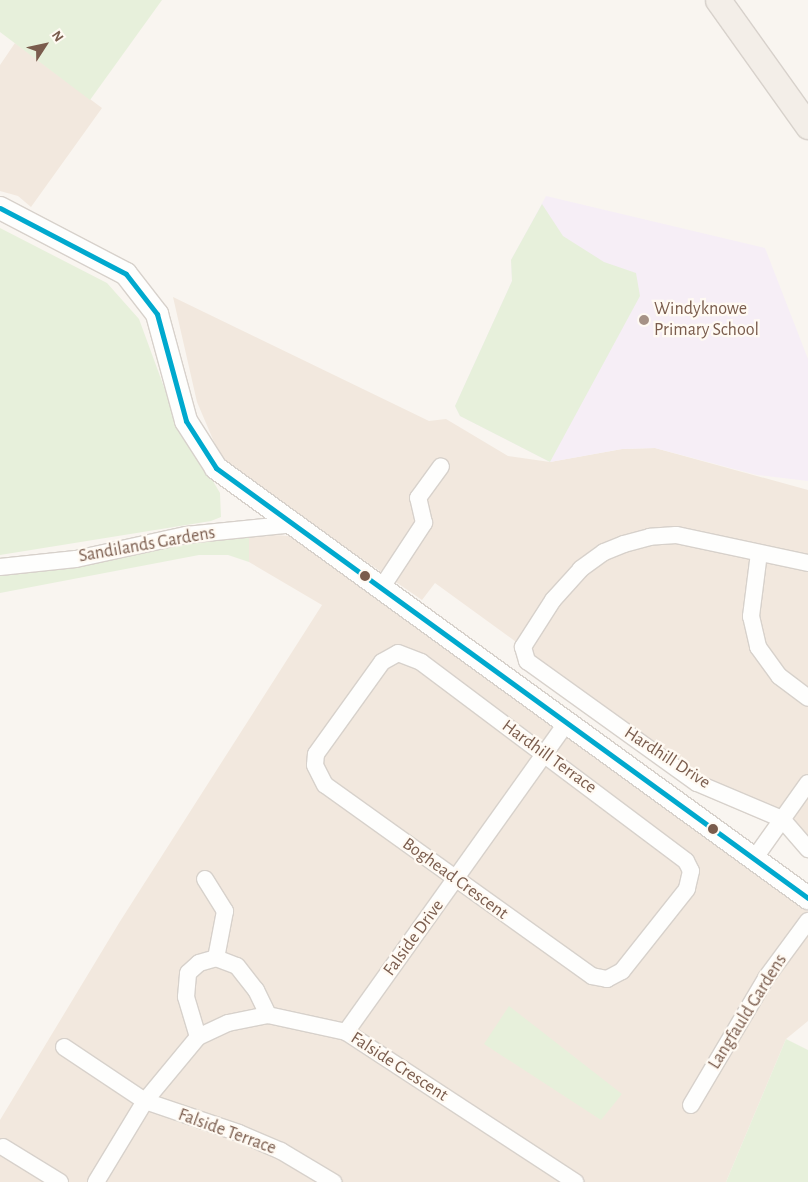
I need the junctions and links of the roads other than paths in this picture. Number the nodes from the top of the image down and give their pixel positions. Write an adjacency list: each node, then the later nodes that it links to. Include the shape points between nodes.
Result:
1 (718, 0): 2 (main road)
2 (808, 126)
3 (0, 208): 5 (main road, via 126,274 157,314 186,421 216,468)
4 (441, 466): 9 (street, via 418,498 424,524)
5 (294, 524): 8 (street, Sandilands Gardens, via 186,535 76,559); 9 (main road)
6 (759, 553): 7 (street); 11 (street, via 752,616 758,647 778,676); 15 (street, Hardhill Drive, via 676,535 650,537 604,552 581,569 553,600 523,647 526,661 697,782)
7 (808, 563)
8 (0, 567)
9 (382, 587): 12 (main road)
10 (398, 653): 13 (street, Hardhill Terrace, via 421,662); 20 (street, Boghead Crescent, via 382,662 316,754 315,765 325,785)
11 (808, 698)
12 (568, 721): 13 (street, Falside Drive); 17 (main road)
13 (545, 754): 18 (street, Hardhill Terrace, via 676,852); 20 (street, Falside Drive)
14 (808, 783): 15 (street)
15 (782, 819): 16 (street, Hardhill Drive); 17 (street)
16 (808, 849)
17 (754, 858): 21 (main road)
18 (691, 871): 20 (street, Boghead Crescent, via 687,889 622,971 607,979 592,976)
19 (205, 879): 23 (street, via 225,911)
20 (456, 880): 25 (street, Falside Drive)
21 (808, 898)
22 (808, 921): 29 (street, Langfauld Gardens, via 766,978)
23 (216, 958): 24 (street, via 237,966 256,990); 26 (street, via 199,962 188,973 186,997)
24 (268, 1015): 25 (street, Falside Crescent); 26 (street, Falside Crescent, via 228,1023)
25 (346, 1032): 34 (street, Falside Crescent)
26 (198, 1038): 28 (street, Falside Crescent)
27 (64, 1047): 28 (street)
28 (145, 1101): 32 (street, Falside Crescent); 33 (street, Falside Terrace, via 240,1133 281,1151)
29 (691, 1105)
30 (2, 1147): 31 (street)
31 (60, 1182)
32 (96, 1182)
33 (333, 1182)
34 (575, 1182)

